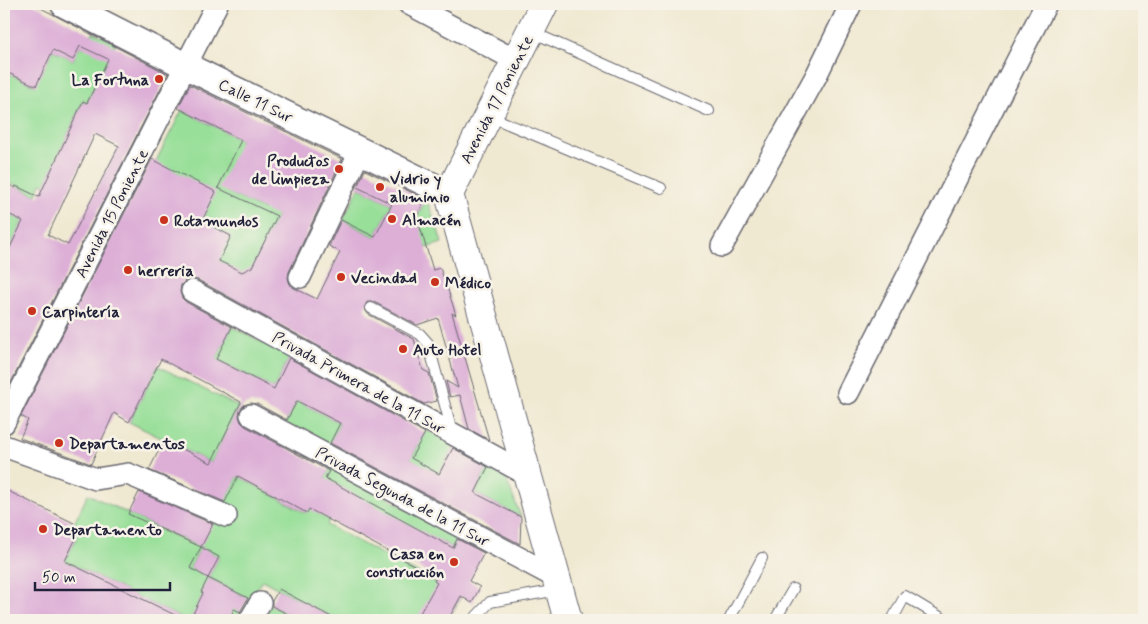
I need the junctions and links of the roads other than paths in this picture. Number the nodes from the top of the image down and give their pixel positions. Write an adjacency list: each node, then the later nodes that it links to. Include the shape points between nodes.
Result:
1 (64, 4): 9 (street, Calle 11 Sur)
2 (217, 4): 9 (street, Avenida 15 Poniente)
3 (408, 4): 8 (street)
4 (544, 4): 7 (main road, Avenida 17 Poniente)
5 (851, 4): 15 (street, via 816,76)
6 (1046, 4): 19 (street)
7 (530, 32): 8 (main road, Avenida 17 Poniente); 10 (lane)
8 (515, 60): 11 (main road, Avenida 17 Poniente)
9 (186, 66): 12 (street, Calle 11 Sur); 21 (street, Avenida 15 Poniente)
10 (710, 111)
11 (488, 115): 13 (lane); 14 (main road, Avenida 17 Poniente)
12 (360, 151): 14 (street, Calle 11 Sur); 16 (street)
13 (660, 188)
14 (449, 194): 24 (main road)
15 (722, 246)
16 (300, 278)
17 (192, 291): 22 (street, Privada Primera de la 11 Sur)
18 (371, 308): 22 (lane, via 420,334 428,343)
19 (848, 393)
20 (251, 415): 27 (street, Privada Segunda de la 11 Sur)
21 (4, 423)
22 (453, 433): 24 (street, Privada Primera de la 11 Sur)
23 (4, 446): 25 (street, via 96,479 128,474)
24 (526, 474): 27 (main road)
25 (226, 516)
26 (762, 558): 31 (lane)
27 (557, 584): 29 (lane, via 490,602); 30 (main road)
28 (793, 589): 32 (lane)
29 (473, 620)
30 (568, 620)
31 (729, 620)
32 (775, 620)
33 (892, 620): 34 (lane, via 905,596)
34 (945, 620)

